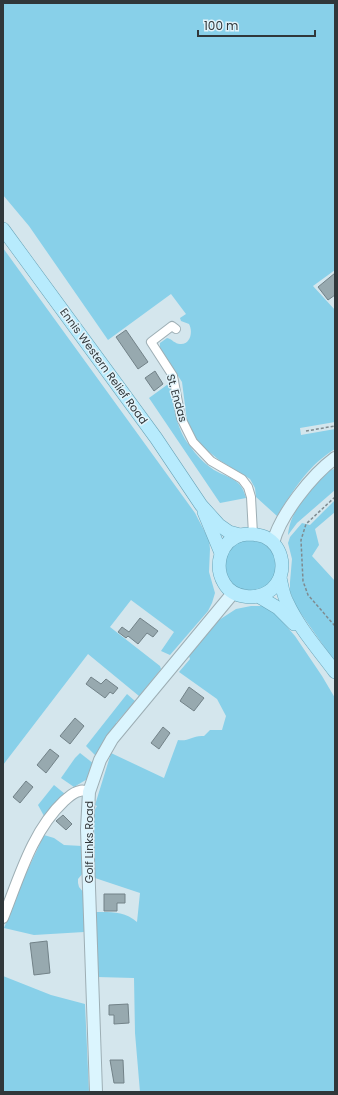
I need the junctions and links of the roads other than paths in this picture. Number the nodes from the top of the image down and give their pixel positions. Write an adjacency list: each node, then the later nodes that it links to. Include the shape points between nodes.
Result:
1 (3, 229): 4 (main road, Ennis Western Relief Road, via 153,433)
2 (176, 329): 5 (street, St. Endas, via 172,326 151,342 173,376 181,418 193,442 211,461 242,479 248,487 250,497)
3 (335, 459): 6 (main road, via 317,474 294,503 276,532)
4 (201, 505): 5 (main road, Ennis Western Relief Road, via 229,532); 7 (main road, Ennis Western Relief Road)
5 (246, 534): 6 (main road, via 264,536); 7 (main road, via 230,541)
6 (273, 543): 8 (main road, via 281,555)
7 (221, 553): 9 (main road, via 219,569 224,583)
8 (280, 578): 10 (main road, via 272,589); 11 (main road, via 286,600)
9 (233, 593): 10 (main road, via 245,597); 13 (main road, Golf Links Road, via 112,739 100,760)
10 (258, 596): 11 (main road, via 278,608)
11 (311, 641): 12 (main road)
12 (335, 672)
13 (89, 792): 14 (street, via 79,791 72,794 48,820 31,847); 15 (main road, Golf Links Road, via 87,829)
14 (3, 918)
15 (96, 1092)

